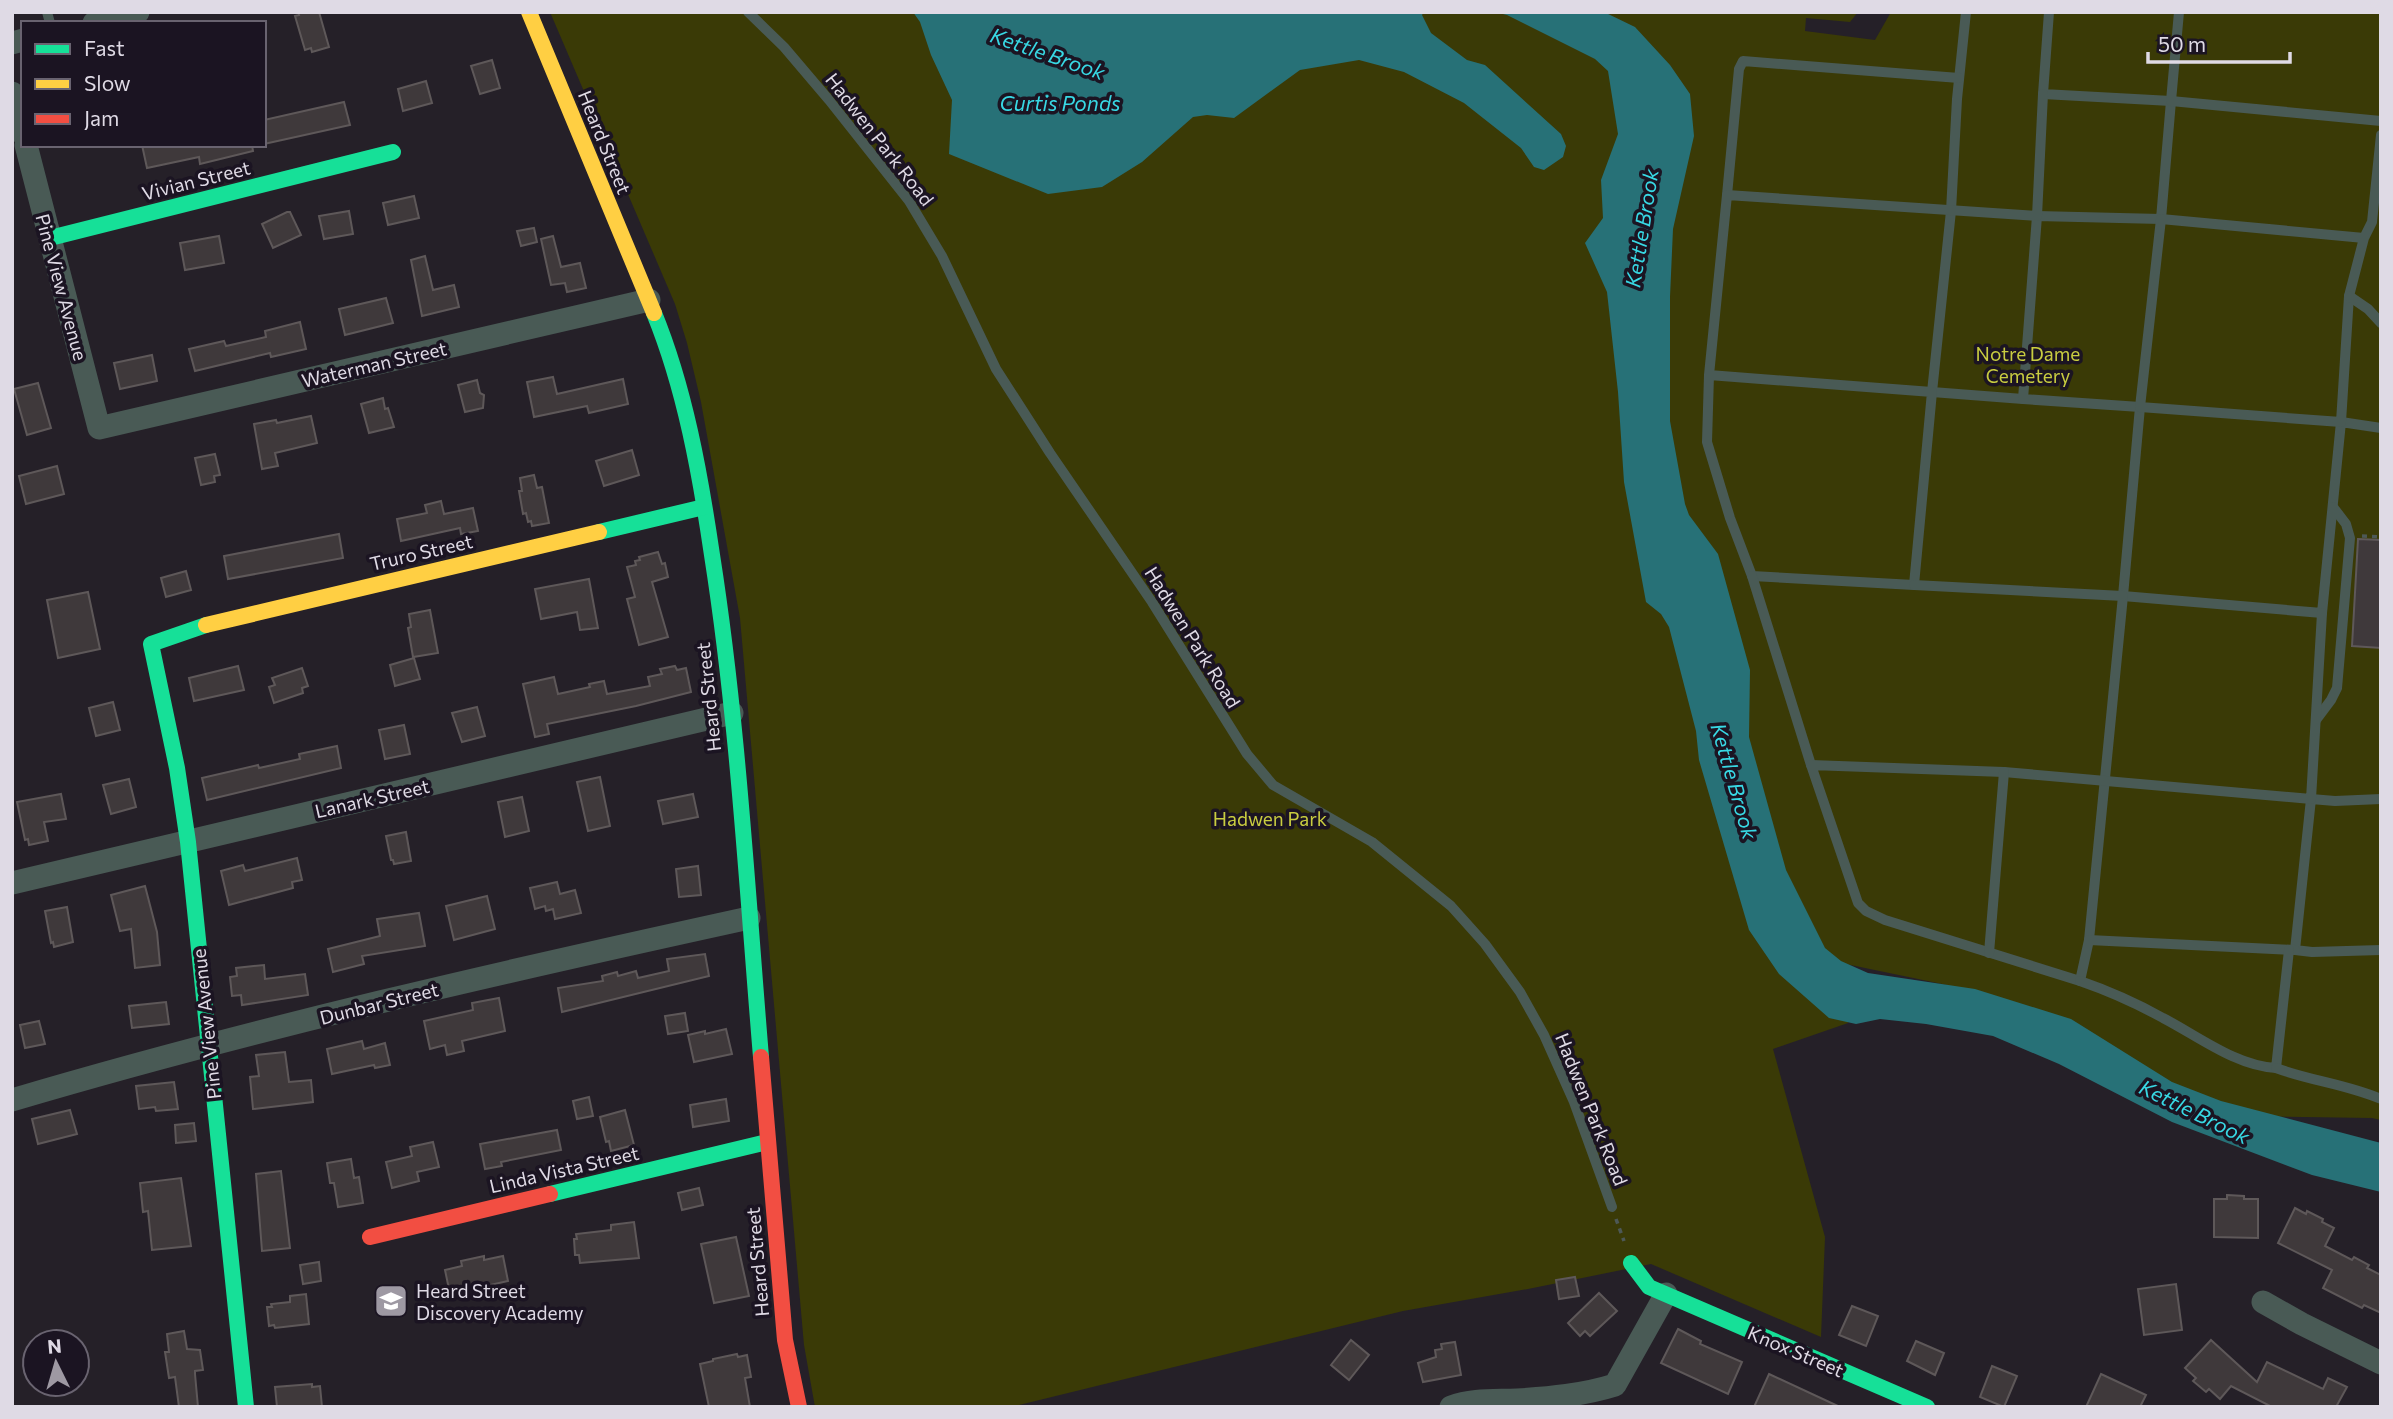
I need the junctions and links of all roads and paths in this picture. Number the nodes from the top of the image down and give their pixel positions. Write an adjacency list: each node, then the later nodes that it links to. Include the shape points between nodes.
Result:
1 (529, 12): 24 (street, Heard Street)
2 (748, 12): 62 (lane, Hadwen Park Road, via 829,100 909,201 942,256 996,369 1247,754 1273,785 1372,842 1451,906 1520,992 1574,1102)
3 (1966, 12): 8 (lane)
4 (2049, 12): 10 (lane)
5 (2179, 12): 11 (lane)
6 (126, 14): 7 (street)
7 (101, 21)
8 (1959, 78): 17 (lane, via 1743,61); 18 (lane)
9 (12, 93): 13 (street)
10 (2043, 94): 11 (lane); 19 (lane)
11 (2171, 101): 12 (lane); 20 (lane)
12 (2381, 121)
13 (21, 127)
14 (2381, 135): 21 (lane, via 2372,222)
15 (27, 147): 22 (street, Pine View Avenue)
16 (393, 152): 22 (street, Vivian Street)
17 (1727, 195): 18 (lane); 26 (lane)
18 (1951, 211): 19 (lane); 27 (lane)
19 (2037, 216): 20 (lane); 28 (lane)
20 (2161, 219): 21 (lane); 29 (lane)
21 (2364, 238): 23 (lane)
22 (50, 239): 31 (street, Pine View Avenue)
23 (2348, 296): 25 (lane); 30 (lane)
24 (649, 300): 31 (street, Waterman Street); 33 (street, Heard Street, via 674,371)
25 (2381, 323)
26 (1709, 375): 27 (lane); 37 (lane, via 1707,442 1712,466)
27 (1932, 392): 28 (lane); 38 (lane)
28 (2022, 399): 29 (lane)
29 (2140, 407): 30 (lane); 39 (lane)
30 (2341, 422): 32 (lane); 34 (lane)
31 (99, 428)
32 (2381, 428)
33 (704, 507): 41 (street, Truro Street, via 244,615); 42 (street, Heard Street)
34 (2333, 507): 40 (lane); 43 (lane, via 2350,538 2337,688)
35 (2362, 536): 36 (path)
36 (2381, 537)
37 (1752, 576): 38 (lane); 44 (lane)
38 (1914, 585): 39 (lane)
39 (2123, 596): 40 (lane); 46 (lane)
40 (2322, 614): 43 (lane)
41 (151, 644): 49 (street, Pine View Avenue)
42 (732, 713): 49 (street, Lanark Street); 51 (street, Heard Street)
43 (2316, 720): 47 (lane)
44 (1811, 765): 45 (lane); 55 (lane, via 1858,903 1885,920)
45 (2004, 772): 46 (lane); 55 (lane)
46 (2104, 780): 47 (lane); 52 (lane)
47 (2311, 799): 48 (lane); 53 (lane)
48 (2381, 799)
49 (188, 842): 50 (street, Lanark Street); 57 (street, Pine View Avenue)
50 (12, 883)
51 (749, 918): 57 (street, Dunbar Street); 61 (street, Heard Street)
52 (2089, 940): 53 (lane); 56 (lane)
53 (2292, 950): 54 (lane); 58 (lane)
54 (2381, 950)
55 (1989, 953): 56 (lane)
56 (2080, 981): 58 (lane, via 2112,992 2228,1054)
57 (209, 1044): 60 (street, Dunbar Street); 68 (street, Pine View Avenue)
58 (2276, 1068): 59 (lane)
59 (2381, 1099)
60 (12, 1100)
61 (767, 1142): 63 (street, Linda Vista Street); 69 (street, Heard Street, via 785,1340)
62 (1612, 1207): 64 (path)
63 (370, 1237)
64 (1630, 1264): 65 (street, Knox Street, via 1649,1287)
65 (1666, 1294): 70 (street, via 1615,1385 1557,1396 1470,1400); 71 (street, Knox Street)
66 (2263, 1302): 67 (street)
67 (2381, 1363)
68 (246, 1407)
69 (799, 1407)
70 (1451, 1407)
71 (1927, 1407)

